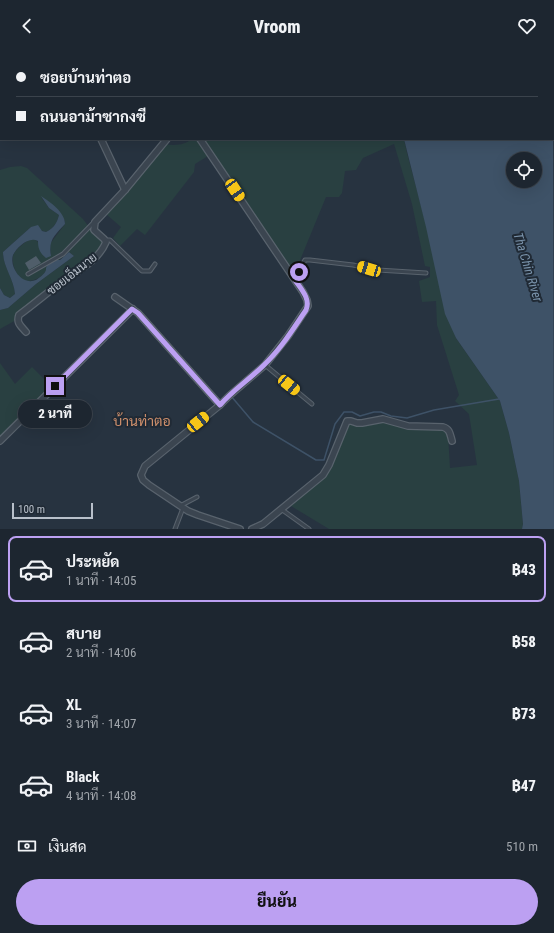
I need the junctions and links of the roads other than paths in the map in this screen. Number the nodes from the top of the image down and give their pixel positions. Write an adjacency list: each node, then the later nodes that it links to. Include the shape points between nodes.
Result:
1 (101, 140): 4 (street)
2 (166, 140): 4 (street, ซอยเอ็มนาย)
3 (201, 140): 9 (street)
4 (124, 189): 5 (street, ซอยเอ็มนาย, via 95,222 94,230); 8 (lane, via 63,254)
5 (105, 240): 6 (lane, via 110,240 142,271 150,271); 12 (street, ซอยเอ็มนาย, via 103,250 94,259 19,315 19,323)
6 (156, 264)
7 (426, 273): 9 (lane, via 378,270 305,260)
8 (28, 274)
9 (295, 280): 13 (street, via 308,306)
10 (115, 297): 11 (street)
11 (132, 309): 15 (street); 17 (street)
12 (26, 332)
13 (265, 365): 14 (lane); 15 (street)
14 (312, 404)
15 (220, 405): 19 (street, via 142,469 140,475 143,480)
16 (452, 441): 20 (street, via 448,428 443,427 408,426 383,419 362,423 347,421 323,475)
17 (0, 442)
18 (197, 497): 19 (lane)
19 (182, 507): 21 (lane); 22 (street, via 198,516)
20 (281, 509): 23 (street, via 263,524); 24 (lane)
21 (175, 529)
22 (240, 529)
23 (252, 529)
24 (309, 529)

